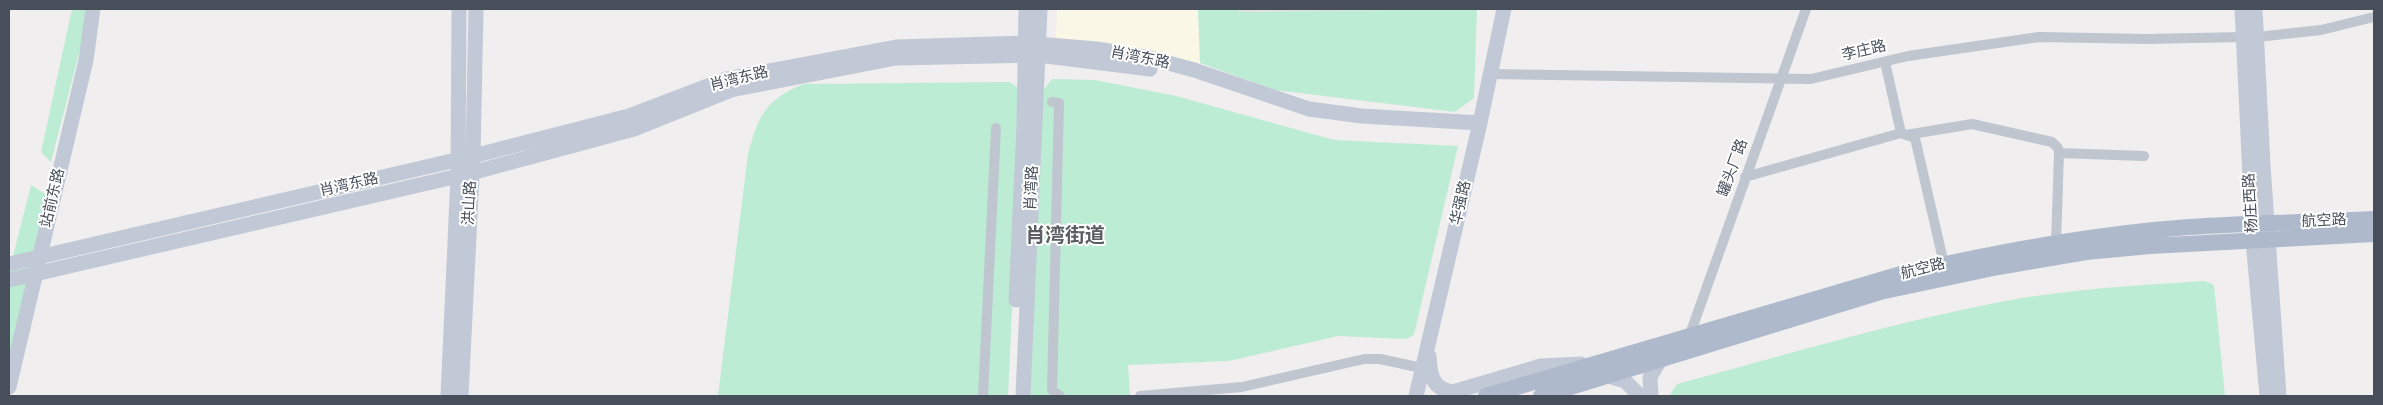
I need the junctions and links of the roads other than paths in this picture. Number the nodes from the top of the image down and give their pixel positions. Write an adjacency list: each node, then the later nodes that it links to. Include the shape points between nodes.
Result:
1 (93, 9): 30 (street, 站前东路, via 86,60)
2 (459, 9): 23 (street, 洪山路)
3 (476, 9): 21 (street, 洪山路)
4 (1026, 9): 12 (street, 肖湾路)
5 (1040, 9): 12 (street, 肖湾路)
6 (1504, 9): 14 (street, 华强路)
7 (1806, 9): 15 (street, 罐头厂路)
8 (2242, 9): 11 (street, 杨庄西路)
9 (2255, 9): 11 (street, 杨庄西路)
10 (2374, 17): 11 (street, 李庄路, via 2322,30)
11 (2250, 37): 13 (street, 李庄路, via 2039,37); 27 (street, 杨庄西路)
12 (1032, 49): 18 (street, 肖湾东路, via 1147,68 1303,117 1348,125); 21 (street, 肖湾东路, via 896,47 726,79 628,116); 24 (street, 肖湾东路, via 896,58 731,90 634,129); 44 (street, 肖湾路); 45 (street, 肖湾路)
13 (1885, 62): 15 (street, 李庄路, via 1811,79); 19 (street)
14 (1490, 74): 15 (street, 李庄路); 18 (street, 华强路)
15 (1781, 78): 25 (street, 罐头厂路)
16 (1052, 102): 46 (street, via 1059,104 1052,390)
17 (996, 128): 43 (street)
18 (1479, 128): 36 (street, 华强路)
19 (1903, 134): 20 (street, via 1972,124 2052,142 2058,148); 25 (street); 32 (street, via 1915,138)
20 (2058, 154): 22 (street); 29 (street)
21 (473, 156): 23 (street, 肖湾东路); 24 (street, 洪山路)
22 (2144, 156)
23 (457, 160): 24 (street, 洪山路); 30 (street, 肖湾东路)
24 (464, 175): 33 (street, 肖湾东路); 41 (street, 洪山路); 42 (street, 洪山路)
25 (1746, 177): 35 (street, 罐头厂路)
26 (2374, 219): 27 (main road, 航空路)
27 (2261, 232): 28 (main road, 航空路); 29 (main road, 航空路, via 2188,228); 37 (main road, 航空路, via 2086,252 1880,292); 53 (street, 杨庄西路); 54 (street, 杨庄西路)
28 (2374, 234)
29 (2056, 244): 32 (main road, 航空路)
30 (40, 257): 31 (street, 肖湾东路); 33 (street, 站前东路)
31 (9, 264)
32 (1944, 264): 35 (main road, 航空路)
33 (36, 274): 34 (street, 肖湾东路); 40 (street, 站前东路)
34 (9, 280)
35 (1688, 337): 39 (main road, 航空路)
36 (1428, 342): 38 (street, 华强路); 39 (street, via 1430,374 1436,386 1453,392 1541,366)
37 (1660, 360): 39 (main road, 航空路); 52 (street, via 1650,377)
38 (1422, 368): 47 (street, via 1364,359 1242,387); 48 (street, 华强路)
39 (1603, 369): 49 (main road, 航空路); 50 (main road, 航空路); 51 (street, via 1625,381)
40 (9, 387)
41 (448, 396)
42 (461, 396)
43 (983, 396)
44 (1012, 396)
45 (1022, 396)
46 (1060, 396)
47 (1140, 396)
48 (1416, 396)
49 (1486, 396)
50 (1541, 396)
51 (1640, 396)
52 (1651, 396)
53 (2266, 396)
54 (2278, 396)

